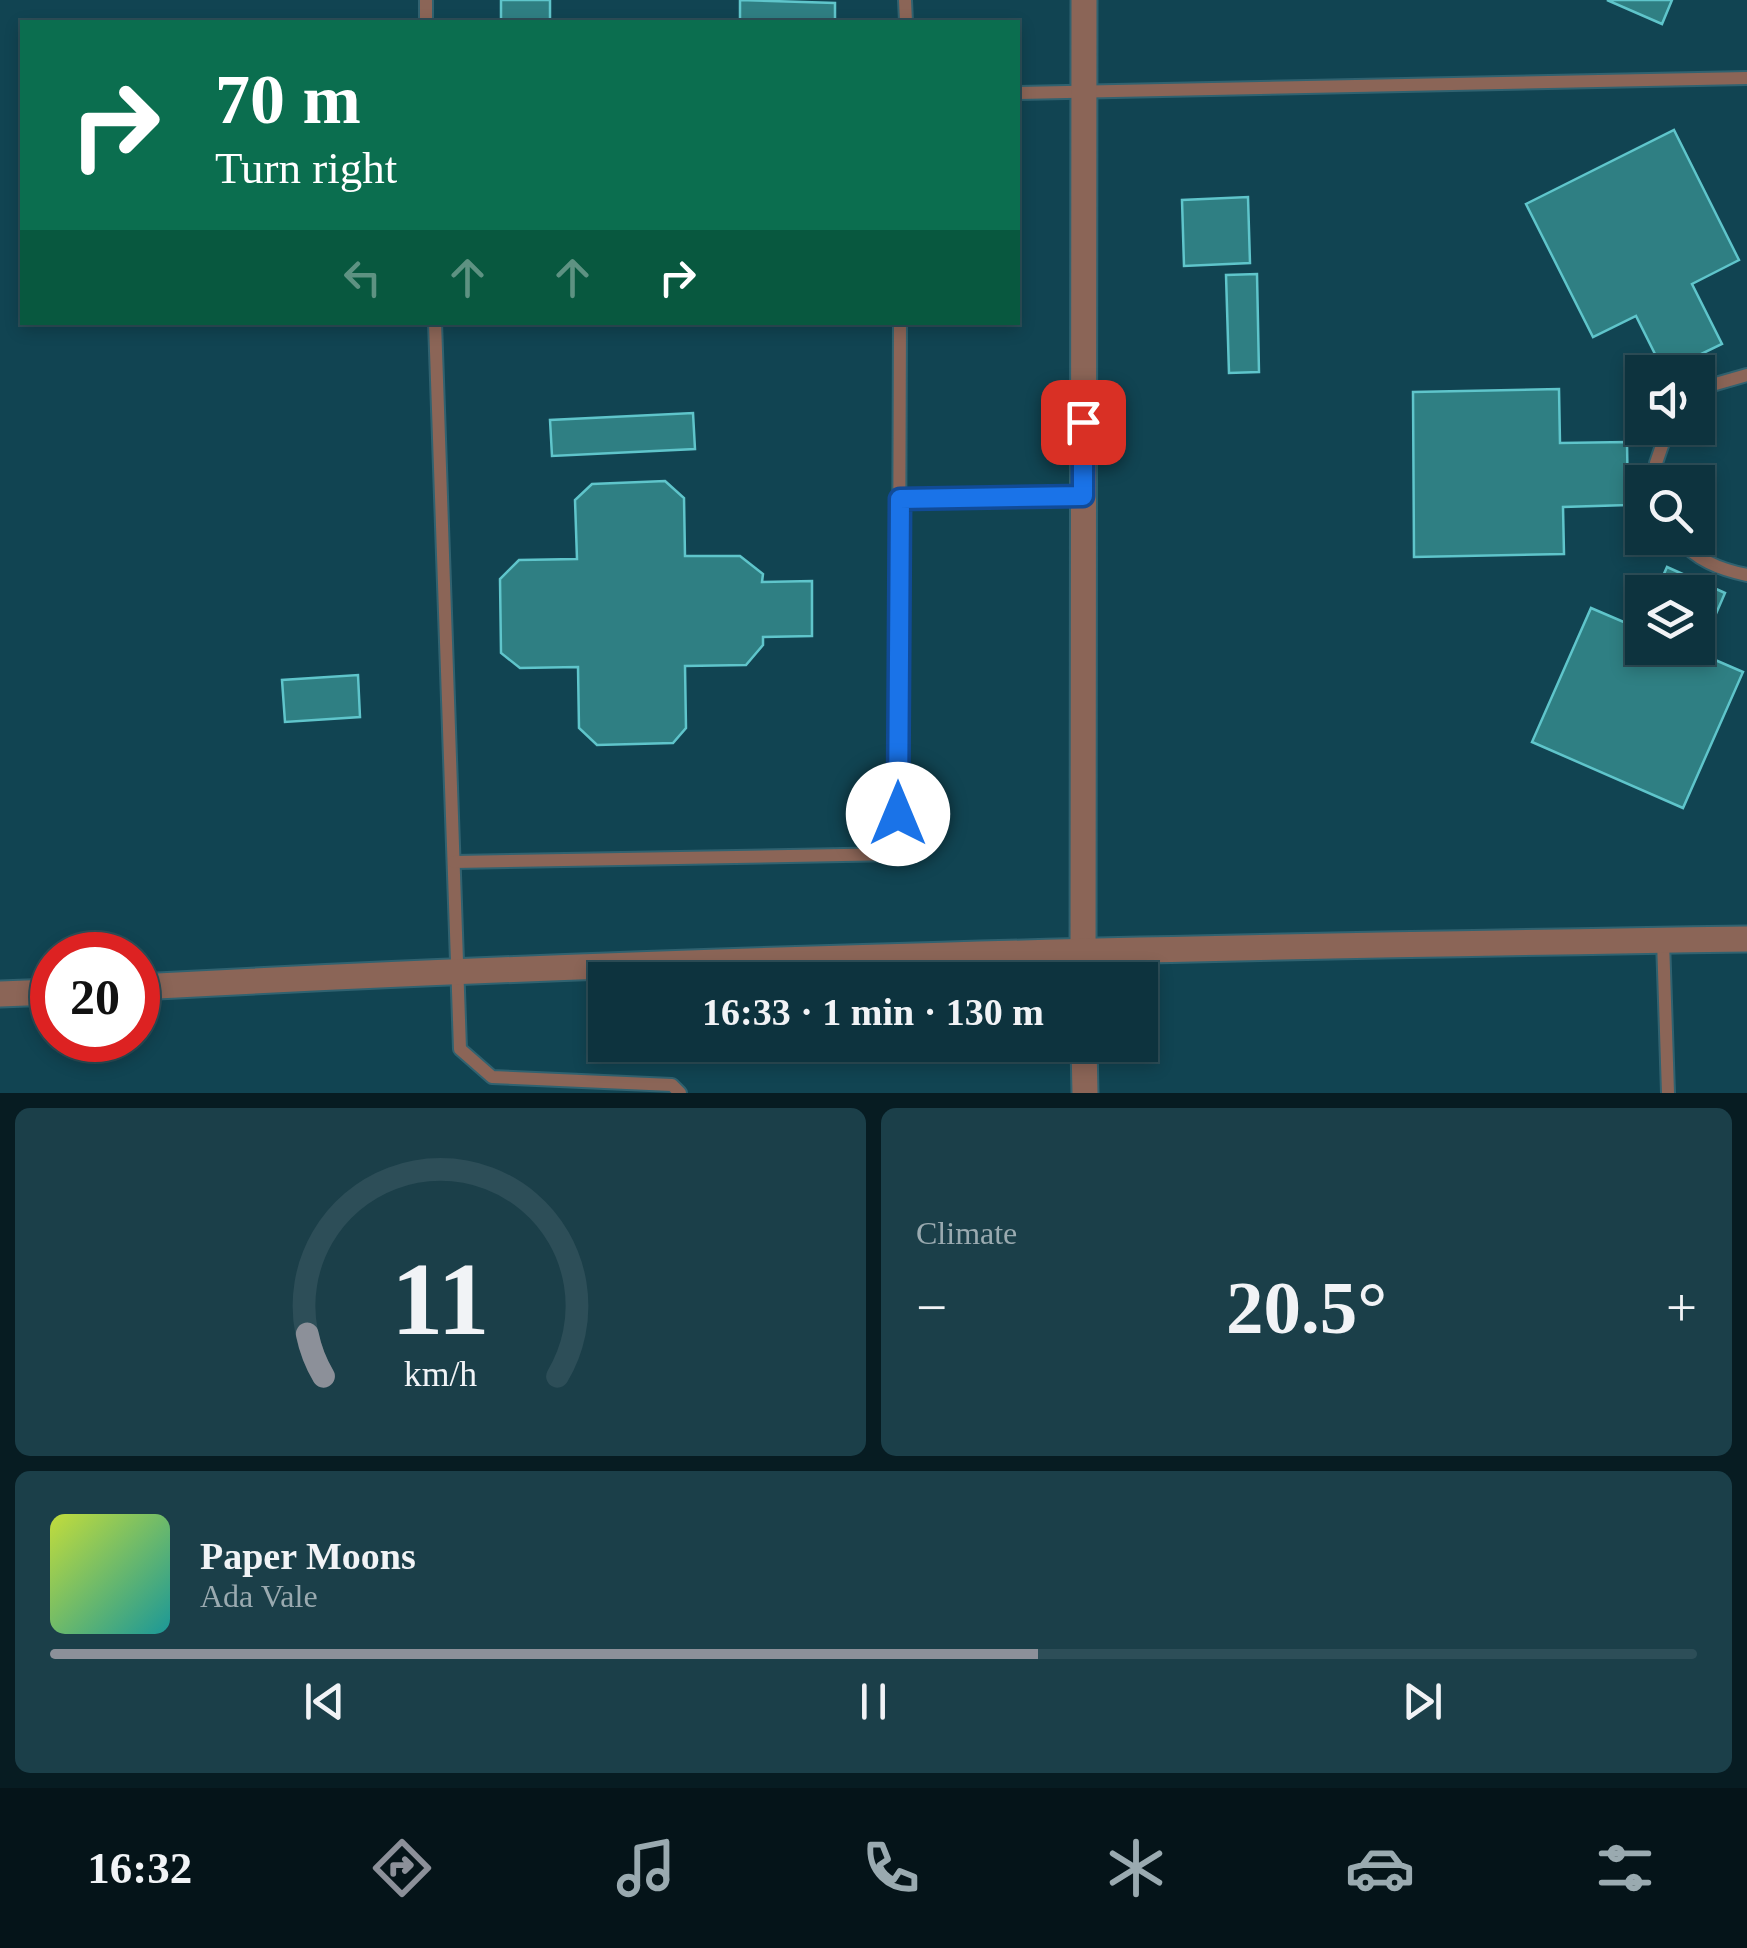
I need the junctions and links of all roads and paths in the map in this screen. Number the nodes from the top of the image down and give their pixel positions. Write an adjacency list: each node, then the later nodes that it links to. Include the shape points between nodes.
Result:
1 (1084, 0): 4 (street)
2 (1747, 78): 4 (lane)
3 (1020, 93): 4 (lane)
4 (1084, 94): 9 (street)
5 (435, 325): 13 (lane)
6 (900, 325): 10 (lane)
7 (1747, 375): 8 (lane)
8 (1715, 383)
9 (1083, 496): 10 (lane); 16 (street)
10 (900, 499): 13 (lane, via 898,854)
11 (1695, 555): 12 (lane)
12 (1747, 575)
13 (454, 862): 18 (lane)
14 (1747, 938): 15 (street)
15 (1663, 940): 16 (street); 25 (lane)
16 (1082, 952): 17 (street); 18 (street)
17 (1082, 962)
18 (458, 970): 19 (street); 23 (lane, via 460,1049 492,1077 672,1085)
19 (160, 986)
20 (30, 993): 21 (street)
21 (0, 994)
22 (1084, 1062): 24 (street)
23 (680, 1093)
24 (1085, 1093)
25 (1668, 1093)

